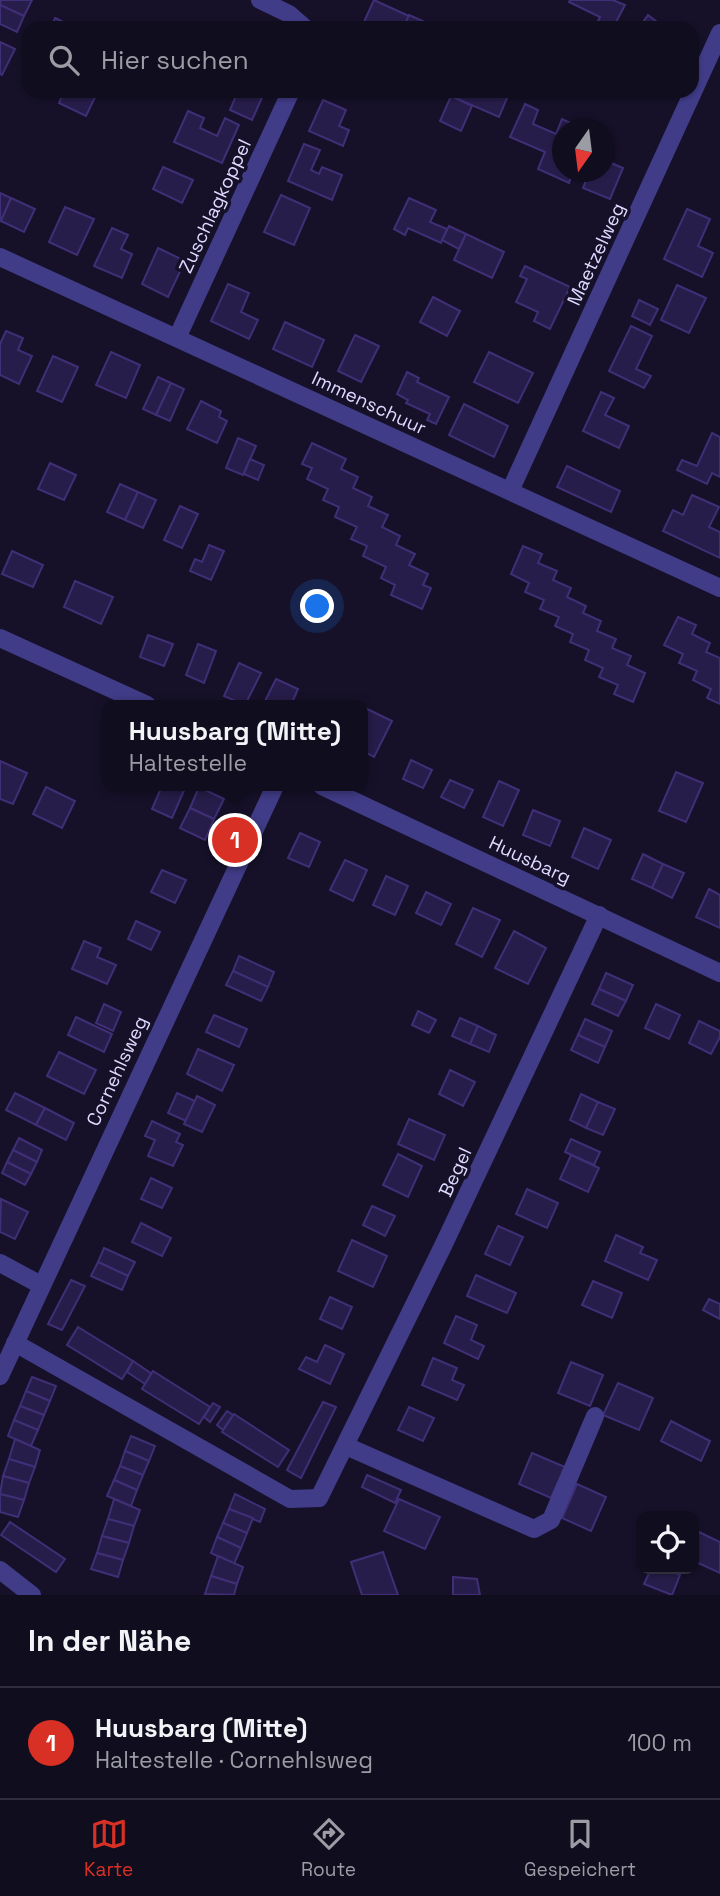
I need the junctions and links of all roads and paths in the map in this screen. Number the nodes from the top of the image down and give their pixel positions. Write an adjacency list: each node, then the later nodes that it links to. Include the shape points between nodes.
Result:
1 (260, 0): 2 (street)
2 (300, 21)
3 (719, 37): 4 (street, Maetzelweg)
4 (699, 80)
5 (288, 98): 8 (street, Zuschlagkoppel)
6 (691, 98): 9 (street, Maetzelweg)
7 (0, 257): 8 (street, Immenschuur)
8 (177, 338): 9 (street, Immenschuur)
9 (510, 491): 10 (street, Immenschuur)
10 (720, 588)
11 (0, 638): 12 (street)
12 (136, 700)
13 (273, 791): 18 (street, Cornehlsweg)
14 (333, 791): 15 (street, Huusbarg)
15 (599, 915): 16 (street, Huusbarg); 22 (street, Begel)
16 (720, 973)
17 (0, 1263): 18 (street)
18 (41, 1285): 19 (street, Cornehlsweg)
19 (15, 1343): 20 (street, Cornehlsweg); 22 (street, Begel, via 290,1499 319,1498)
20 (0, 1376)
21 (595, 1416): 22 (street, via 551,1520 534,1530)
22 (346, 1446)
23 (0, 1570): 24 (street)
24 (32, 1595)

